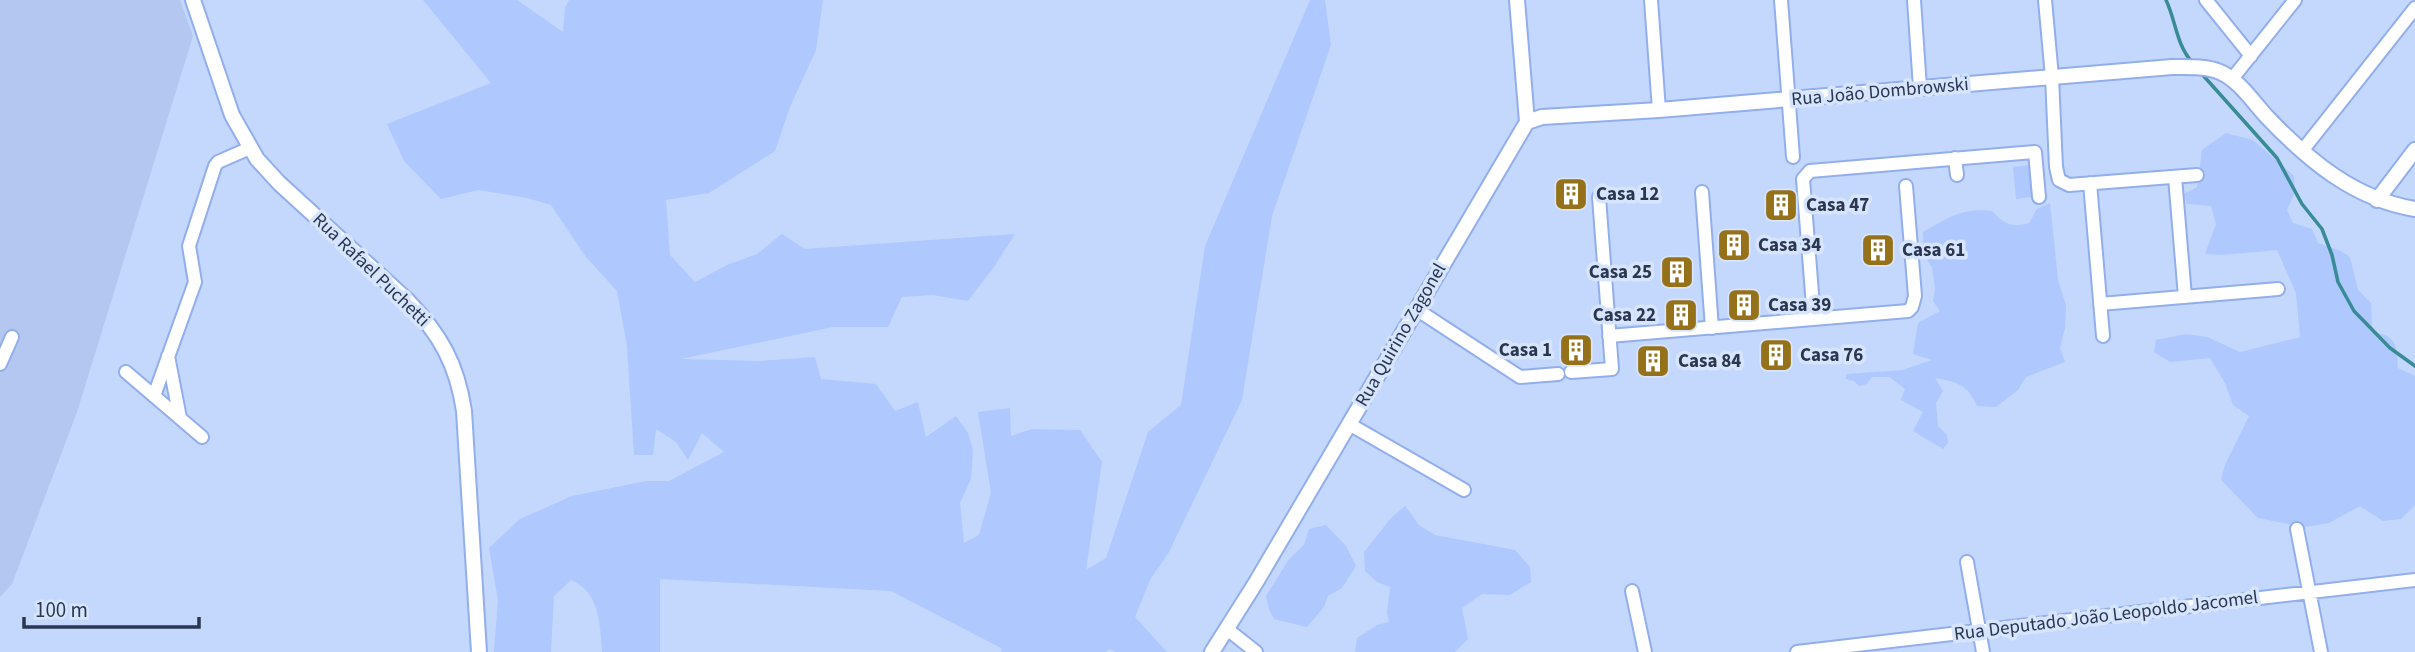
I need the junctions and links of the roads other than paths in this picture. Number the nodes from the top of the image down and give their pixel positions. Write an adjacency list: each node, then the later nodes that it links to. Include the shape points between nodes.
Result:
1 (193, 0): 17 (street, Rua Rafael Puchetti, via 232,115)
2 (1517, 0): 16 (street)
3 (1651, 0): 15 (street)
4 (1781, 0): 14 (street)
5 (1914, 0): 13 (street)
6 (2045, 0): 11 (street)
7 (2206, 0): 10 (street)
8 (2295, 0): 10 (street)
9 (2415, 8): 19 (street)
10 (2250, 56): 12 (street)
11 (2052, 77): 12 (street, Rua João Dombrowski, via 2183,67 2207,68); 13 (street, Rua João Dombrowski); 25 (street, via 2059,180 2063,184)
12 (2232, 79): 19 (street)
13 (1920, 88): 14 (street, Rua João Dombrowski)
14 (1788, 99): 15 (street, Rua João Dombrowski); 20 (street)
15 (1659, 110): 16 (street, Rua João Dombrowski, via 1542,117)
16 (1527, 122): 35 (street, Rua Quirino Zagonel)
17 (250, 148): 41 (street, via 215,166 189,246 195,282); 58 (street, Rua Rafael Puchetti, via 279,183 426,319 447,351 464,411)
18 (2415, 150): 30 (street)
19 (2302, 151): 30 (street, via 2338,179)
20 (1793, 157)
21 (1955, 158): 22 (street); 29 (street, via 2035,152); 36 (street, via 1807,173 1803,179)
22 (1957, 175)
23 (2197, 175): 24 (street)
24 (2175, 177): 25 (street); 33 (street)
25 (2090, 183): 34 (street)
26 (1906, 186): 36 (street, via 1912,307 1902,312)
27 (1702, 192): 37 (street)
28 (1599, 197): 39 (street)
29 (2039, 197)
30 (2377, 200): 31 (street)
31 (2415, 209)
32 (2278, 289): 33 (street)
33 (2185, 297): 34 (street)
34 (2100, 304): 38 (street)
35 (1416, 309): 45 (street, via 1520,377); 48 (street, Rua Quirino Zagonel)
36 (1814, 319): 37 (street)
37 (1712, 328): 39 (street)
38 (2103, 335)
39 (1609, 336): 44 (street, via 1612,369)
40 (12, 337): 42 (street)
41 (168, 355): 46 (street); 47 (street)
42 (0, 364)
43 (126, 372): 46 (street)
44 (1571, 372)
45 (1558, 374)
46 (154, 396): 47 (street)
47 (180, 418): 49 (street)
48 (1349, 424): 50 (street); 56 (street, Rua Quirino Zagonel)
49 (202, 437)
50 (1464, 490)
51 (2297, 530): 55 (street)
52 (1967, 562): 57 (street)
53 (2415, 580): 55 (street, Rua Deputado João Leopoldo Jacomel)
54 (1632, 591): 61 (street)
55 (2309, 593): 57 (street, Rua Deputado João Leopoldo Jacomel); 64 (street)
56 (1227, 629): 59 (street, Rua Quirino Zagonel); 60 (street)
57 (1979, 631): 62 (street, Rua Deputado João Leopoldo Jacomel); 63 (street)
58 (479, 652)
59 (1212, 652)
60 (1256, 652)
61 (1645, 652)
62 (1797, 652)
63 (1983, 652)
64 (2321, 652)

